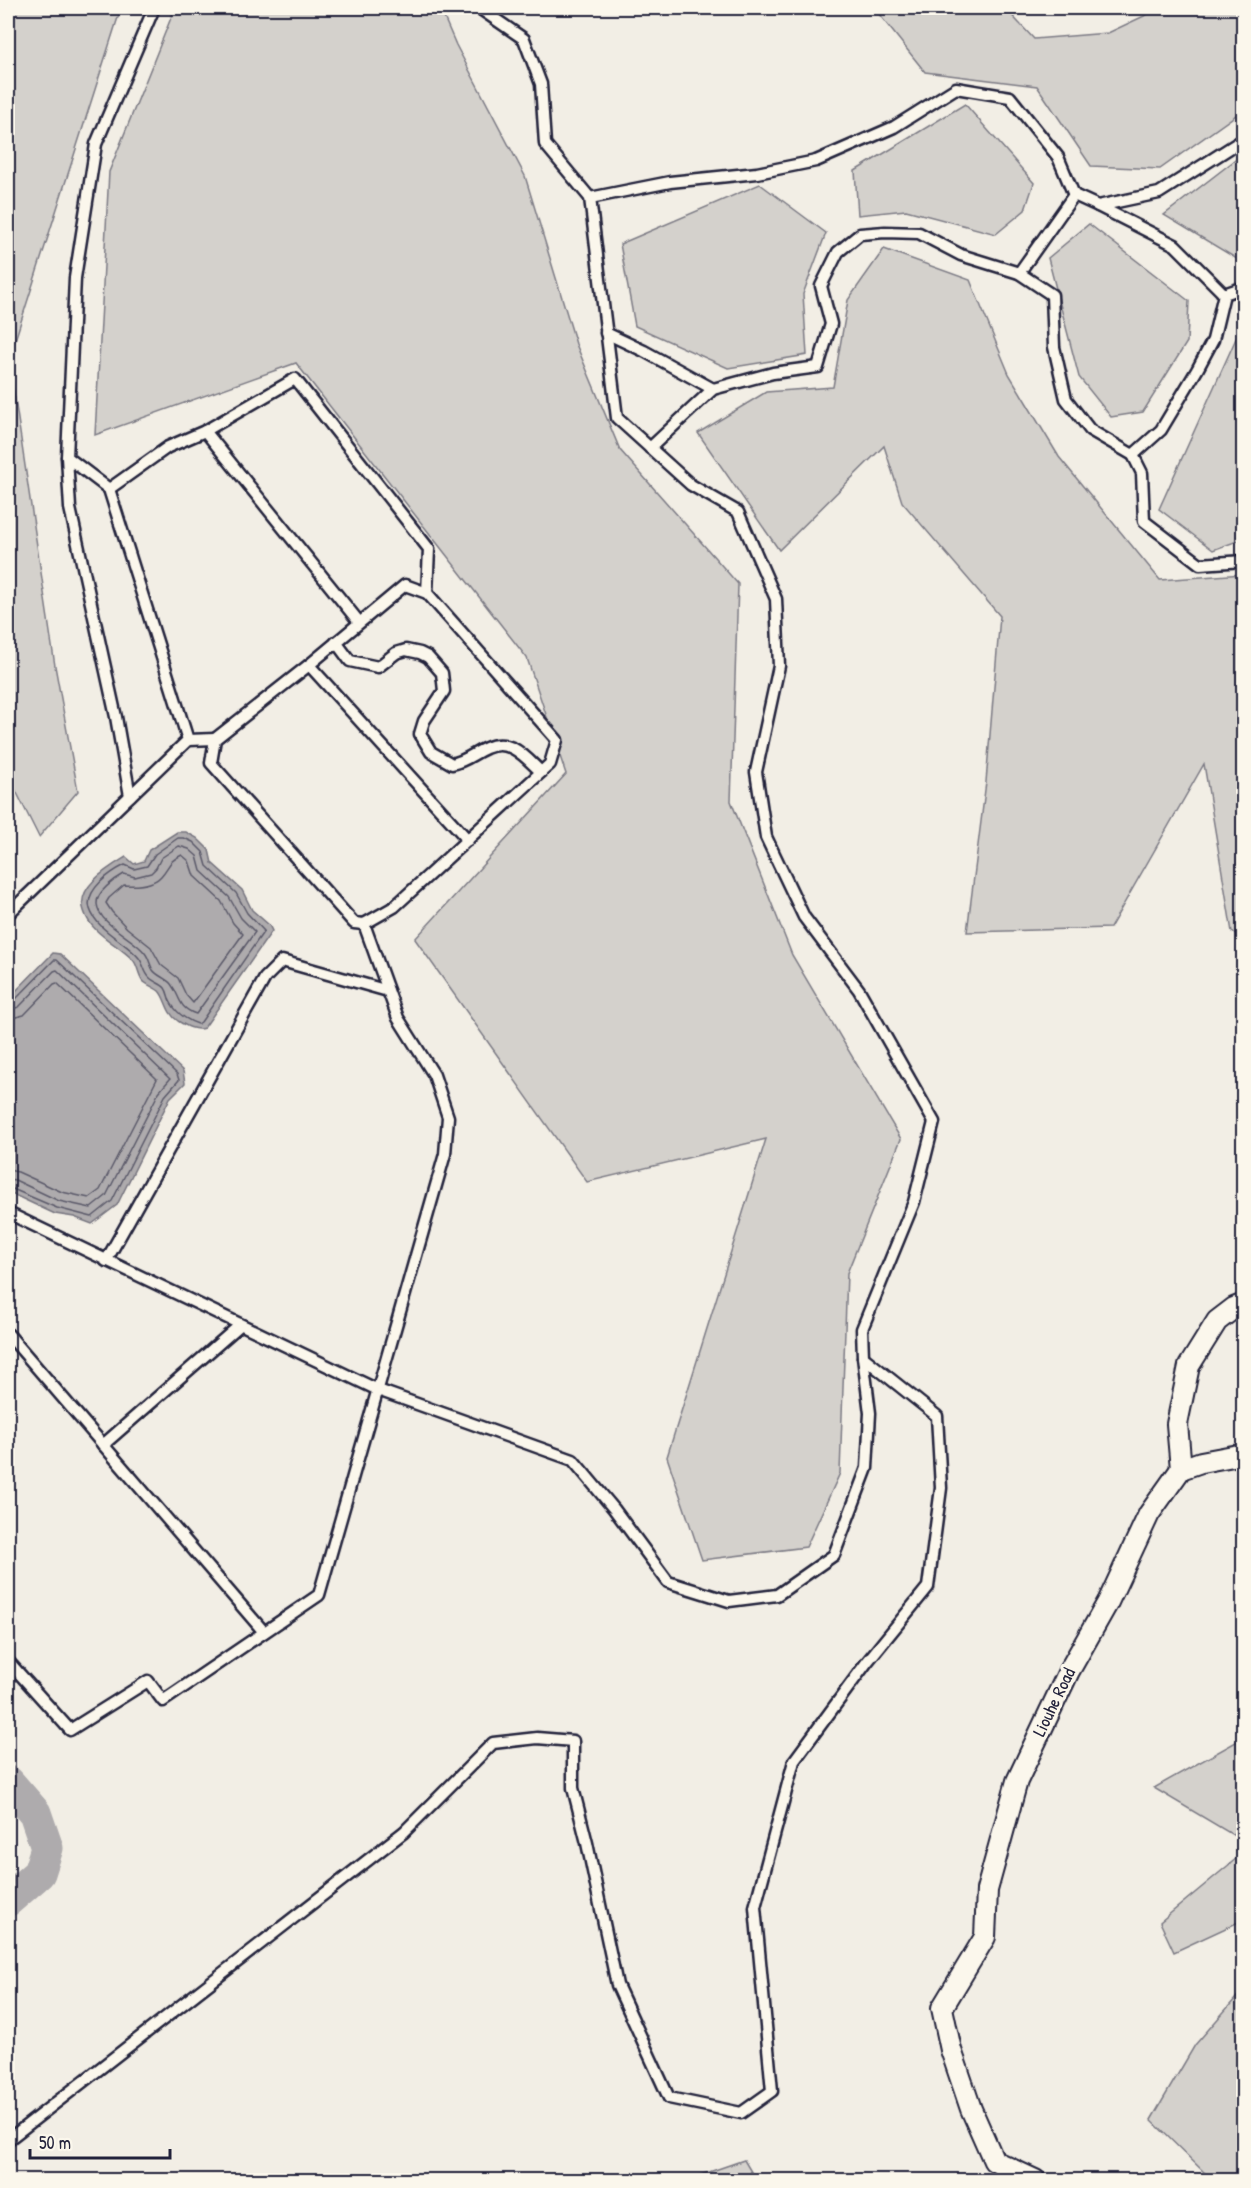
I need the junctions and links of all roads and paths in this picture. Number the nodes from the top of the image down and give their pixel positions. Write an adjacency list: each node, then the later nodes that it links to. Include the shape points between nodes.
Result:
1 (154, 8): 15 (lane, via 96,144 75,278)
2 (479, 8): 5 (lane, via 524,39 541,84 545,144)
3 (1244, 139): 6 (lane, via 1159,193)
4 (1074, 195): 5 (lane, via 1058,157 1010,97 956,88 894,127 816,160 757,173 670,182); 6 (lane); 7 (lane)
5 (590, 198): 10 (lane)
6 (1098, 206): 9 (lane, via 1175,245)
7 (1019, 273): 11 (lane, via 961,255 919,233 860,234 838,252 821,286 831,324 818,367 773,373); 14 (lane, via 1052,295 1054,347 1066,399 1090,430)
8 (1244, 287): 9 (lane)
9 (1224, 294): 14 (lane, via 1213,340 1197,370 1161,430)
10 (606, 333): 11 (lane); 13 (lane, via 617,418)
11 (713, 389): 13 (lane)
12 (205, 431): 16 (lane, via 168,447); 18 (lane, via 295,379 429,549); 19 (lane)
13 (650, 448): 35 (lane, via 691,485 738,512 776,599 779,666 756,772 766,837 804,917 859,990 934,1122 914,1202 862,1329)
14 (1133, 455): 17 (lane, via 1142,472 1144,521 1200,564)
15 (67, 457): 16 (lane); 25 (lane, via 70,508)
16 (108, 489): 23 (lane)
17 (1244, 561)
18 (427, 593): 19 (lane, via 405,585); 24 (lane, via 557,740 550,764)
19 (360, 622): 20 (lane)
20 (336, 642): 21 (lane); 24 (lane, via 350,661 378,667 406,650 428,657 442,673 444,691 420,734 431,752 452,764 501,744 518,749)
21 (309, 665): 22 (lane); 26 (lane)
22 (215, 739): 23 (lane); 28 (lane, via 211,763 354,922)
23 (188, 740): 25 (lane)
24 (541, 772): 26 (lane)
25 (130, 796): 27 (lane)
26 (468, 840): 28 (lane, via 394,907)
27 (8, 914)
28 (364, 924): 29 (lane)
29 (388, 990): 31 (lane, via 282,961 265,978); 36 (lane, via 399,1017 434,1075 448,1117 445,1154)
30 (8, 1213): 31 (lane)
31 (106, 1262): 33 (lane)
32 (1244, 1304): 39 (street, via 1217,1321 1189,1366 1178,1424)
33 (240, 1325): 36 (lane); 37 (lane)
34 (8, 1334): 37 (lane)
35 (863, 1357): 36 (lane, via 870,1413 867,1468 834,1555 777,1595 729,1601 668,1582 573,1460); 42 (lane, via 937,1416 941,1488 928,1587 794,1761 755,1907 772,2091 741,2112 669,2098 616,1985 573,1788 573,1741 537,1738 493,1743 404,1832)
36 (378, 1390): 40 (lane, via 319,1595)
37 (103, 1445): 40 (lane)
38 (1244, 1454): 39 (street)
39 (1181, 1468): 43 (street, Liouhe Road, via 1149,1514 1017,1781 987,1890 985,1936 942,2008 971,2109 994,2161)
40 (264, 1632): 41 (lane, via 163,1701 148,1681 70,1730)
41 (8, 1661)
42 (8, 2139)
43 (1035, 2181)

